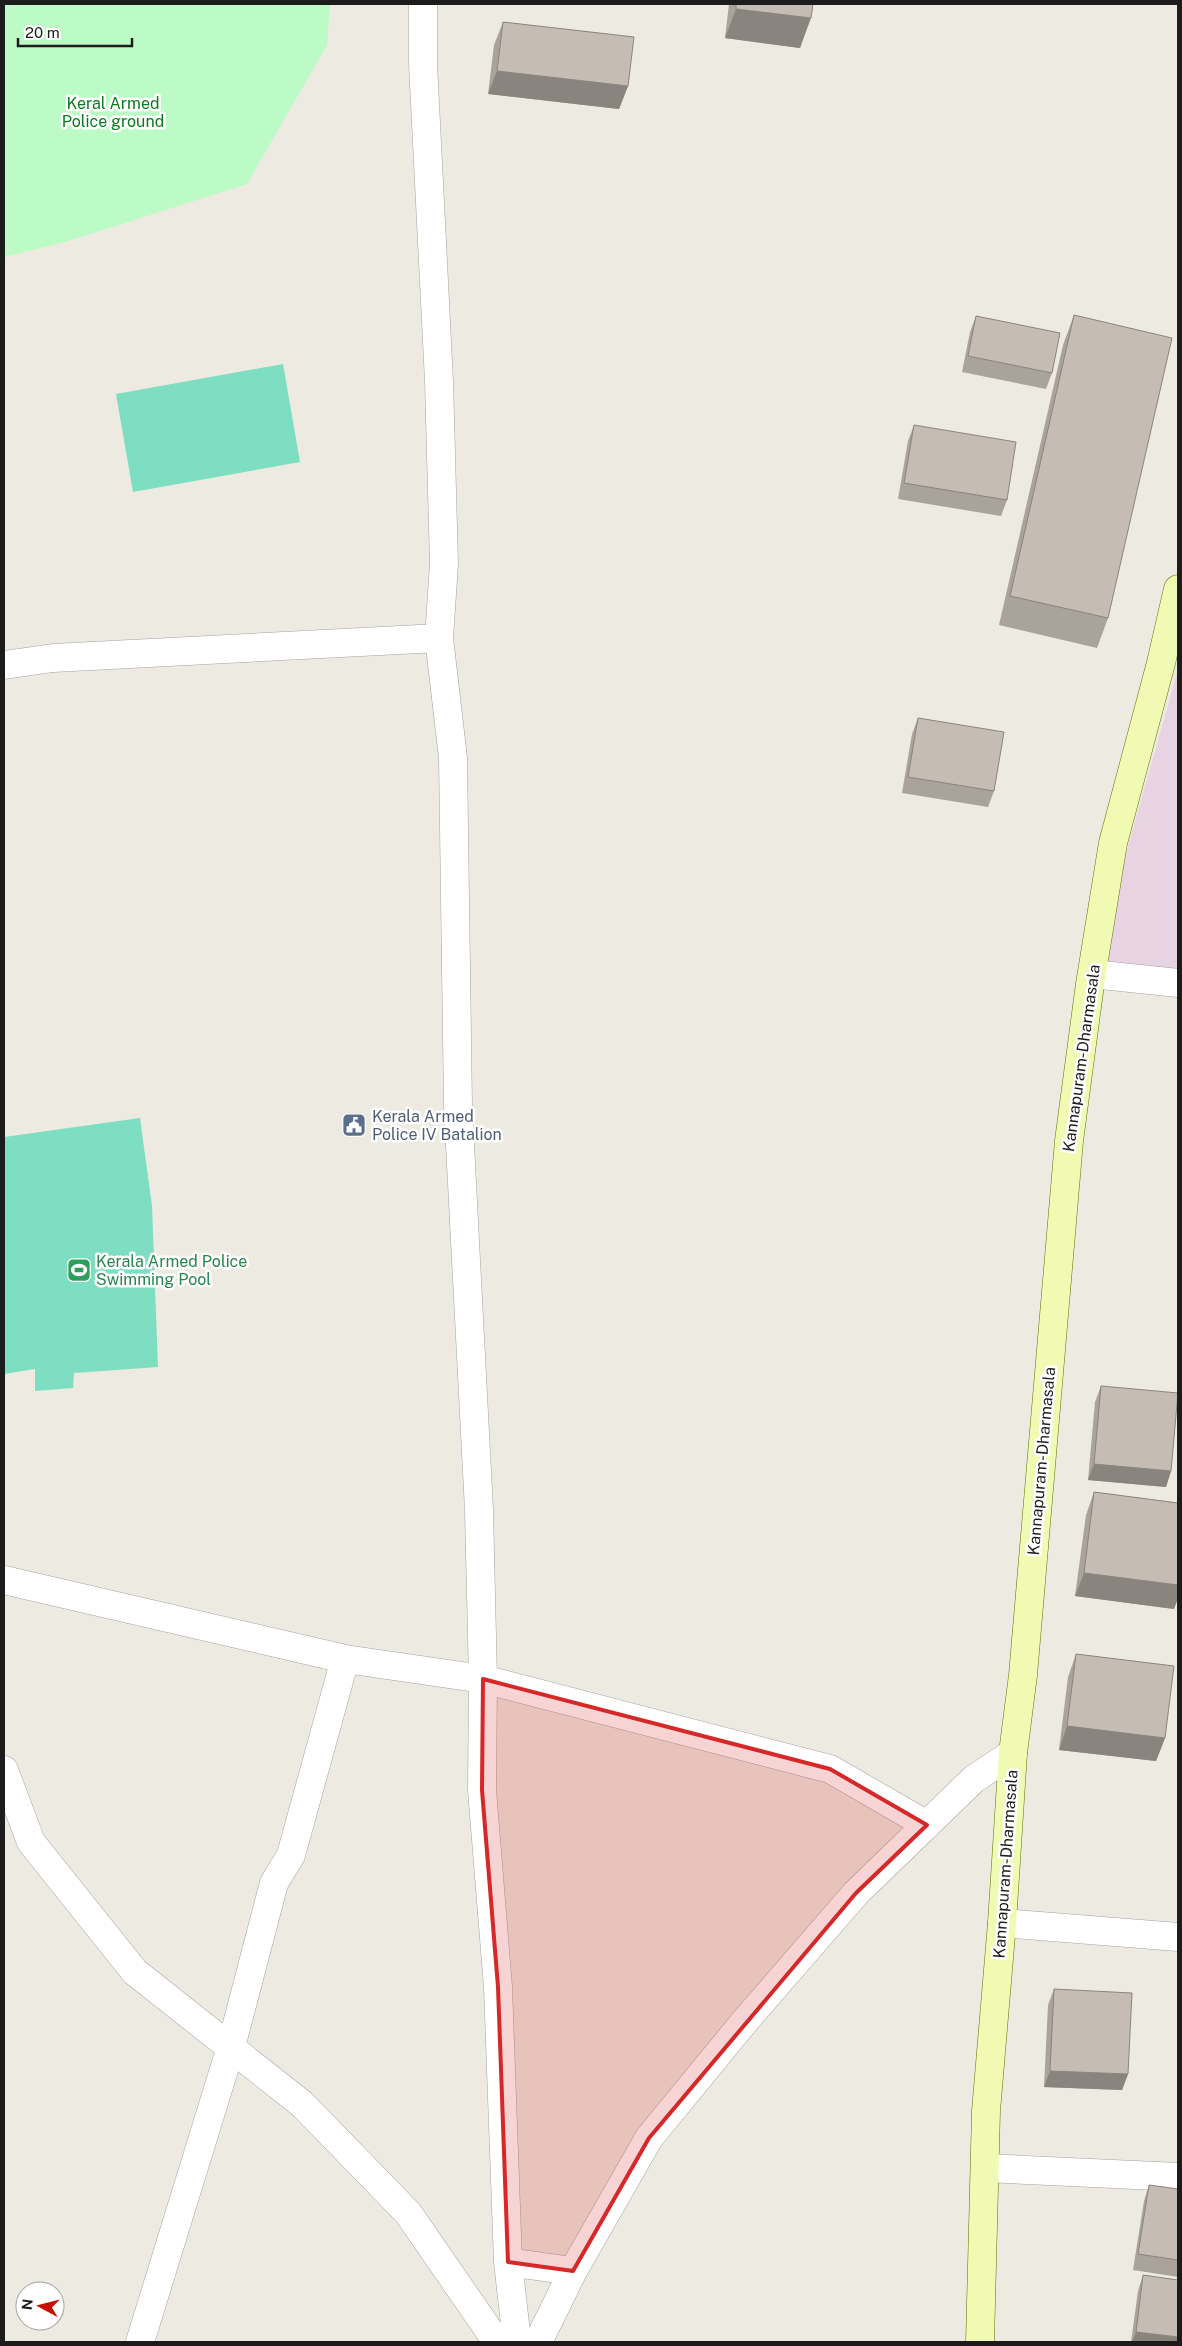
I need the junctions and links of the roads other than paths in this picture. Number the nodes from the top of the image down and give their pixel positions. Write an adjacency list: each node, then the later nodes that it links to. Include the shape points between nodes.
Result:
1 (423, 4): 3 (street, via 444,564)
2 (1178, 589): 5 (main road, Kannapuram-Dharmasala, via 1113,843)
3 (439, 638): 4 (street, via 53,658); 9 (street, via 453,758 458,1106 479,1510)
4 (4, 666)
5 (1092, 974): 6 (street); 10 (main road, Kannapuram-Dharmasala, via 1069,1141 1023,1676)
6 (1178, 983)
7 (4, 1580): 8 (street)
8 (345, 1659): 9 (street); 15 (street, via 291,1855 274,1883)
9 (483, 1679): 12 (street, via 830,1769); 18 (street, via 482,1790 498,1987)
10 (1013, 1753): 12 (street, via 974,1779); 13 (main road, Kannapuram-Dharmasala)
11 (4, 1770): 15 (street, via 32,1842 135,1972)
12 (927, 1825): 19 (street, via 856,1893 649,2138)
13 (1002, 1923): 14 (street); 16 (main road, Kannapuram-Dharmasala)
14 (1178, 1937)
15 (231, 2047): 20 (street); 21 (street, via 302,2104 408,2213)
16 (984, 2168): 17 (street); 24 (main road, Kannapuram-Dharmasala)
17 (1178, 2177)
18 (508, 2262): 19 (street); 22 (street)
19 (573, 2271): 23 (street)
20 (140, 2342)
21 (497, 2342)
22 (517, 2342)
23 (538, 2342)
24 (980, 2342)

